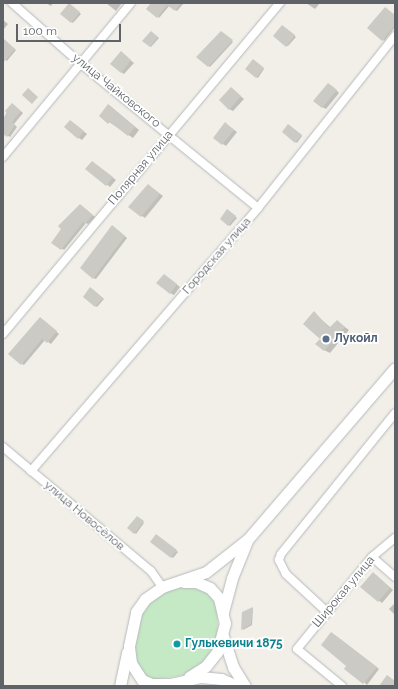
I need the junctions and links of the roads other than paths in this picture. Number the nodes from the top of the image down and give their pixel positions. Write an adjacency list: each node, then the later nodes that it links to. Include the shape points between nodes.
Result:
1 (12, 3): 5 (street, улица Чайковского)
2 (131, 3): 5 (street)
3 (280, 3): 6 (street, Полярная улица)
4 (395, 36): 8 (street, Городская улица)
5 (81, 64): 6 (street, улица Чайковского); 7 (street)
6 (169, 135): 8 (street, улица Чайковского); 9 (street, Полярная улица)
7 (3, 158)
8 (258, 208): 13 (street, Городская улица)
9 (3, 334)
10 (395, 368): 15 (main road)
11 (395, 413): 21 (street, via 281,554 279,560 286,574)
12 (3, 447): 13 (street, улица Новосёлов)
13 (31, 471): 19 (street, улица Новосёлов, via 151,571)
14 (395, 538): 16 (street, Широкая улица)
15 (248, 539): 18 (main road, via 206,572); 20 (main road, via 232,578)
16 (372, 557): 17 (street); 21 (street, Широкая улица)
17 (395, 577)
18 (174, 583): 19 (main road); 20 (main road, via 196,582 210,588 219,598)
19 (162, 587): 23 (main road, via 145,599 136,612)
20 (224, 612): 22 (main road)
21 (327, 612): 29 (street, Широкая улица, via 297,649)
22 (223, 636): 24 (main road, via 217,652 206,666); 28 (main road, via 233,667)
23 (129, 646): 25 (main road, via 131,663 142,680 152,684); 26 (main road)
24 (184, 680): 25 (main road); 27 (main road, via 201,677)
25 (168, 685)
26 (120, 686)
27 (237, 686)
28 (245, 686)
29 (342, 686)

